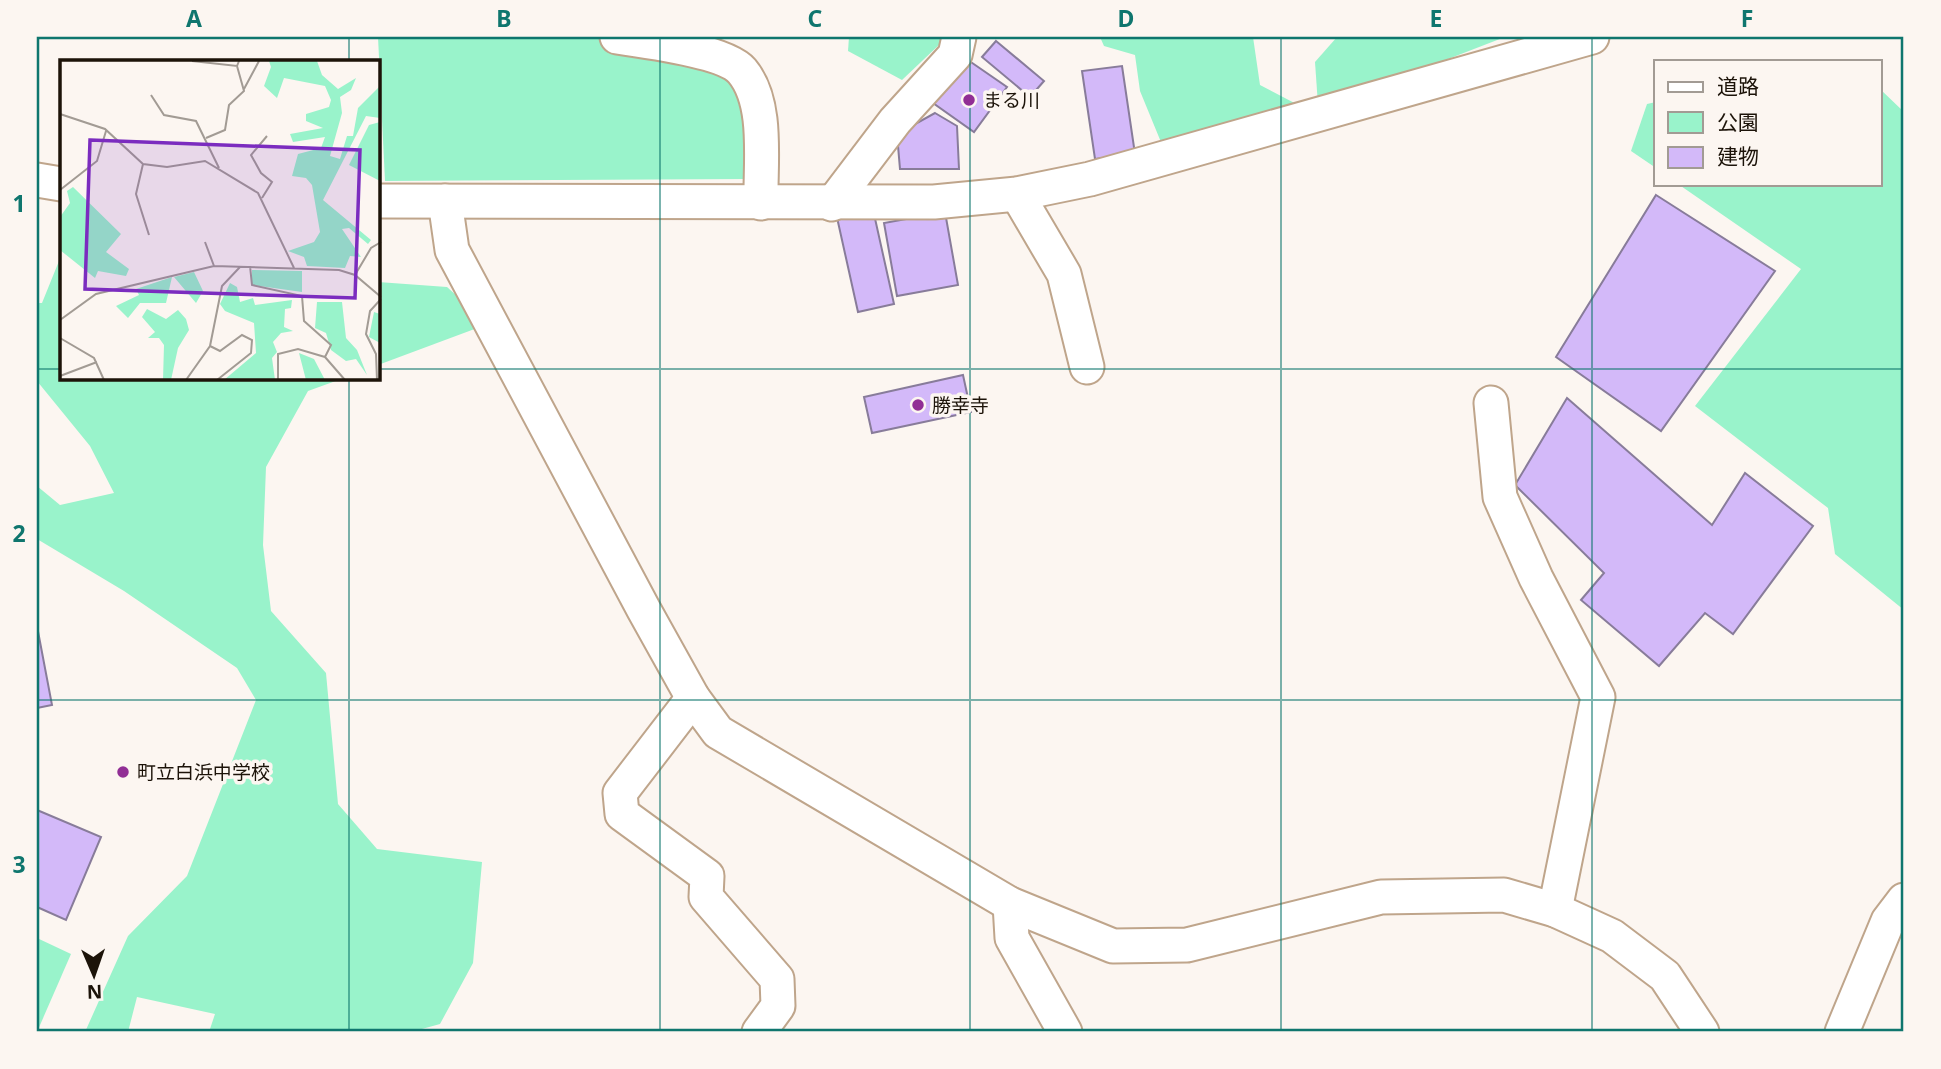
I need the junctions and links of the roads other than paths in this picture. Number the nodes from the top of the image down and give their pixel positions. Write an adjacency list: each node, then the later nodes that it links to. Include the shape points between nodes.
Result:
1 (617, 37): 9 (street, via 708,54 741,69 757,102)
2 (959, 37): 10 (street, via 955,55 895,121)
3 (1592, 37): 6 (street, via 1090,179)
4 (37, 180): 5 (street)
5 (60, 184)
6 (1017, 194): 10 (street, via 934,202); 11 (street, via 1064,274)
7 (380, 201): 8 (street)
8 (445, 201): 9 (street); 13 (street, via 452,250)
9 (761, 203): 10 (street)
10 (832, 204)
11 (1087, 367)
12 (1491, 403): 16 (street, via 1500,497 1598,697)
13 (693, 698): 15 (street, via 718,732); 17 (street, via 620,793 622,814 707,876 706,897 777,979 778,1006)
14 (1904, 900): 20 (street, via 1888,921)
15 (1010, 904): 16 (street, via 1114,946 1187,945 1381,897 1504,895); 18 (street, via 1012,938)
16 (1555, 909): 19 (street, via 1612,936 1665,976)
17 (758, 1032)
18 (1065, 1032)
19 (1702, 1032)
20 (1842, 1032)

